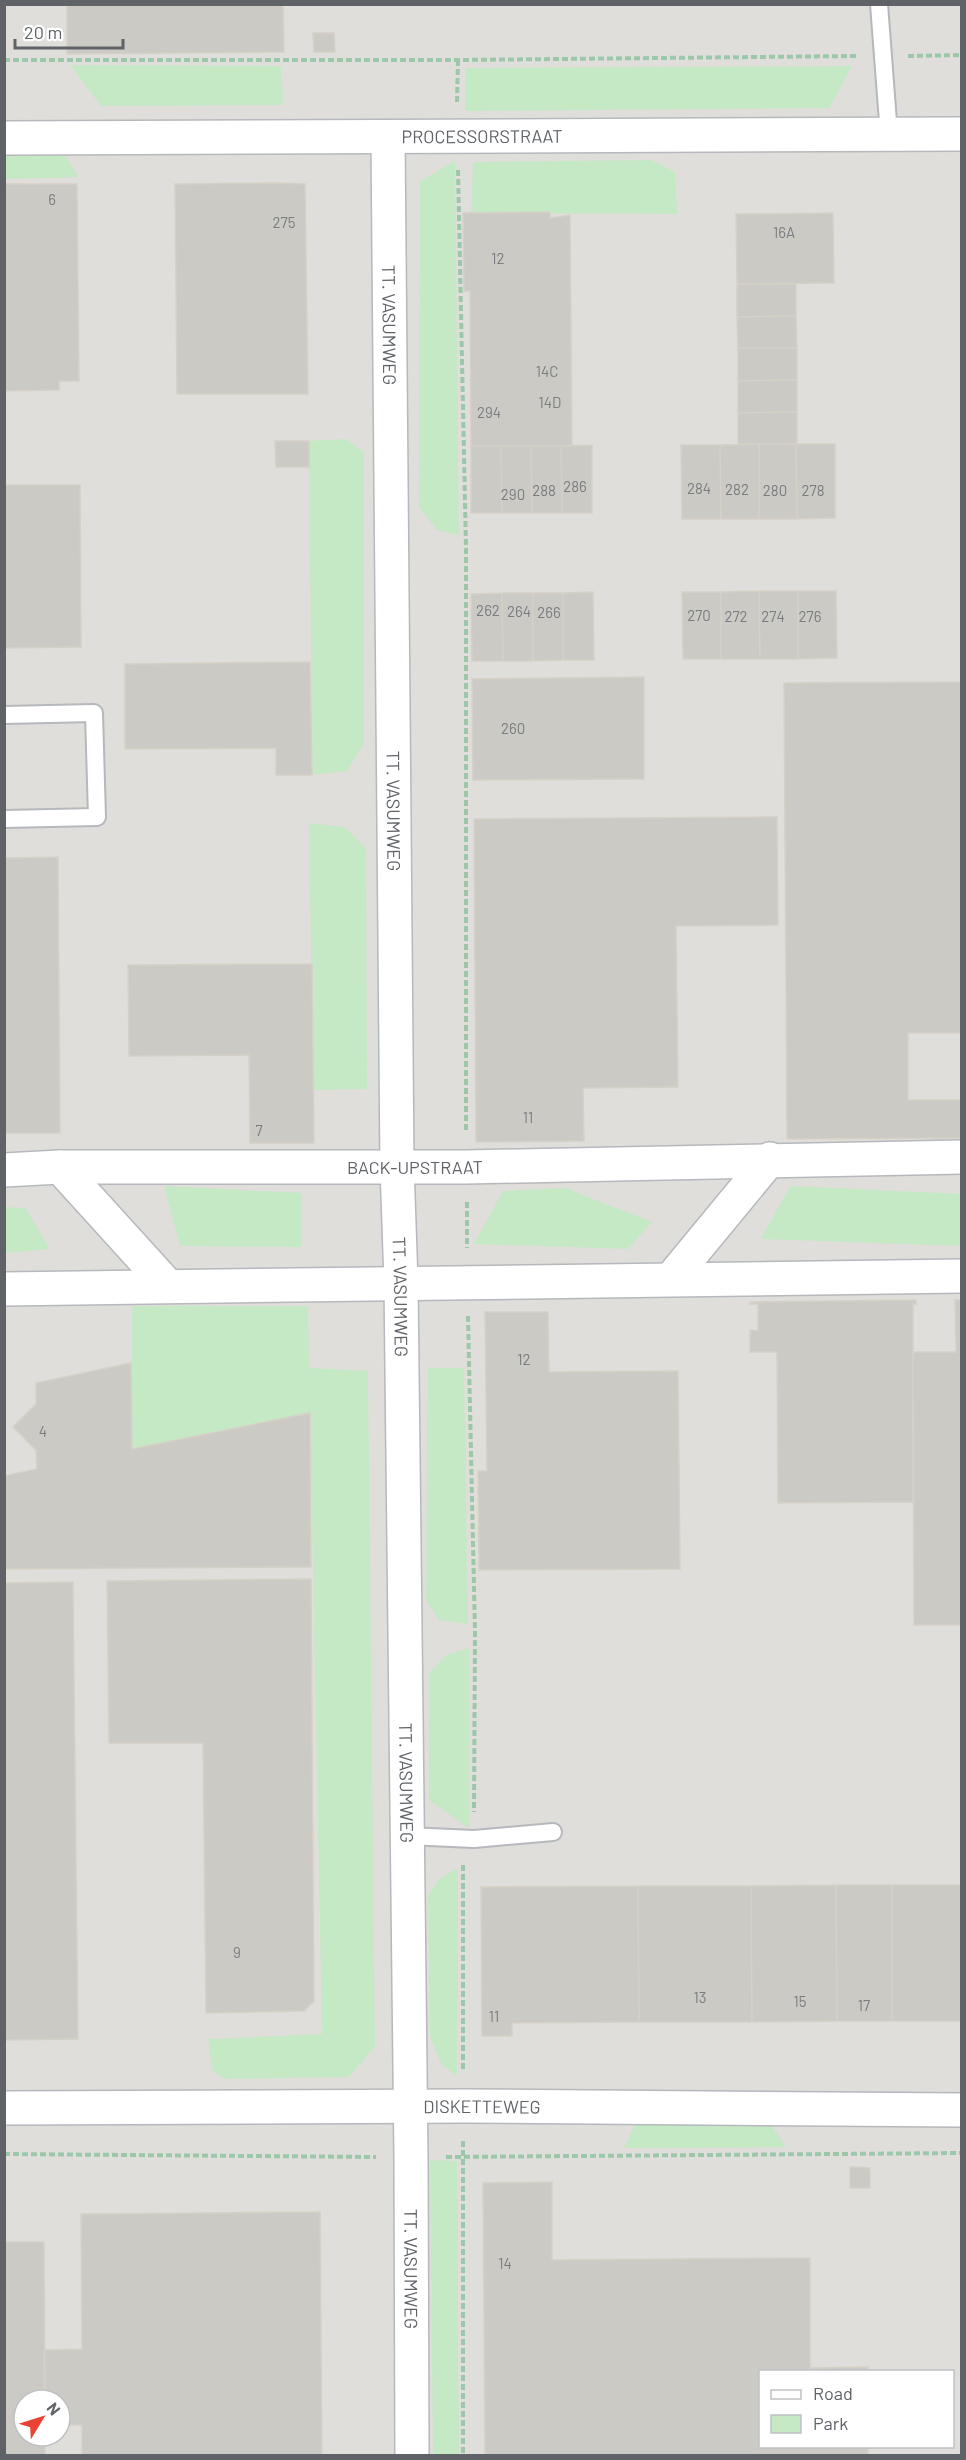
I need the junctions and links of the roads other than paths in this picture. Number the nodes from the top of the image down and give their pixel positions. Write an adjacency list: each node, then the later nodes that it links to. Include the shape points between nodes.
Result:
1 (879, 4): 3 (lane)
2 (962, 134): 3 (street, PROCESSORSTRAAT)
3 (889, 135): 4 (street, PROCESSORSTRAAT)
4 (388, 137): 5 (street, PROCESSORSTRAAT); 10 (street, TT. VASUMWEG)
5 (4, 138)
6 (4, 715): 7 (lane, via 94,713 97,817)
7 (4, 819)
8 (962, 1157): 9 (street, BACK-UPSTRAAT)
9 (770, 1159): 10 (street, BACK-UPSTRAAT); 14 (street)
10 (397, 1166): 11 (street, BACK-UPSTRAAT); 15 (street, TT. VASUMWEG)
11 (60, 1167): 12 (street, BACK-UPSTRAAT); 16 (street)
12 (4, 1170)
13 (962, 1276): 14 (street)
14 (671, 1279): 15 (street)
15 (401, 1282): 16 (street); 19 (street, TT. VASUMWEG)
16 (168, 1286): 17 (street)
17 (4, 1289)
18 (553, 1832): 19 (lane, via 474,1839)
19 (407, 1836): 20 (street, TT. VASUMWEG)
20 (410, 2106): 21 (street, DISKETTEWEG); 22 (street, DISKETTEWEG); 23 (street, TT. VASUMWEG)
21 (4, 2108)
22 (962, 2110)
23 (412, 2456)

